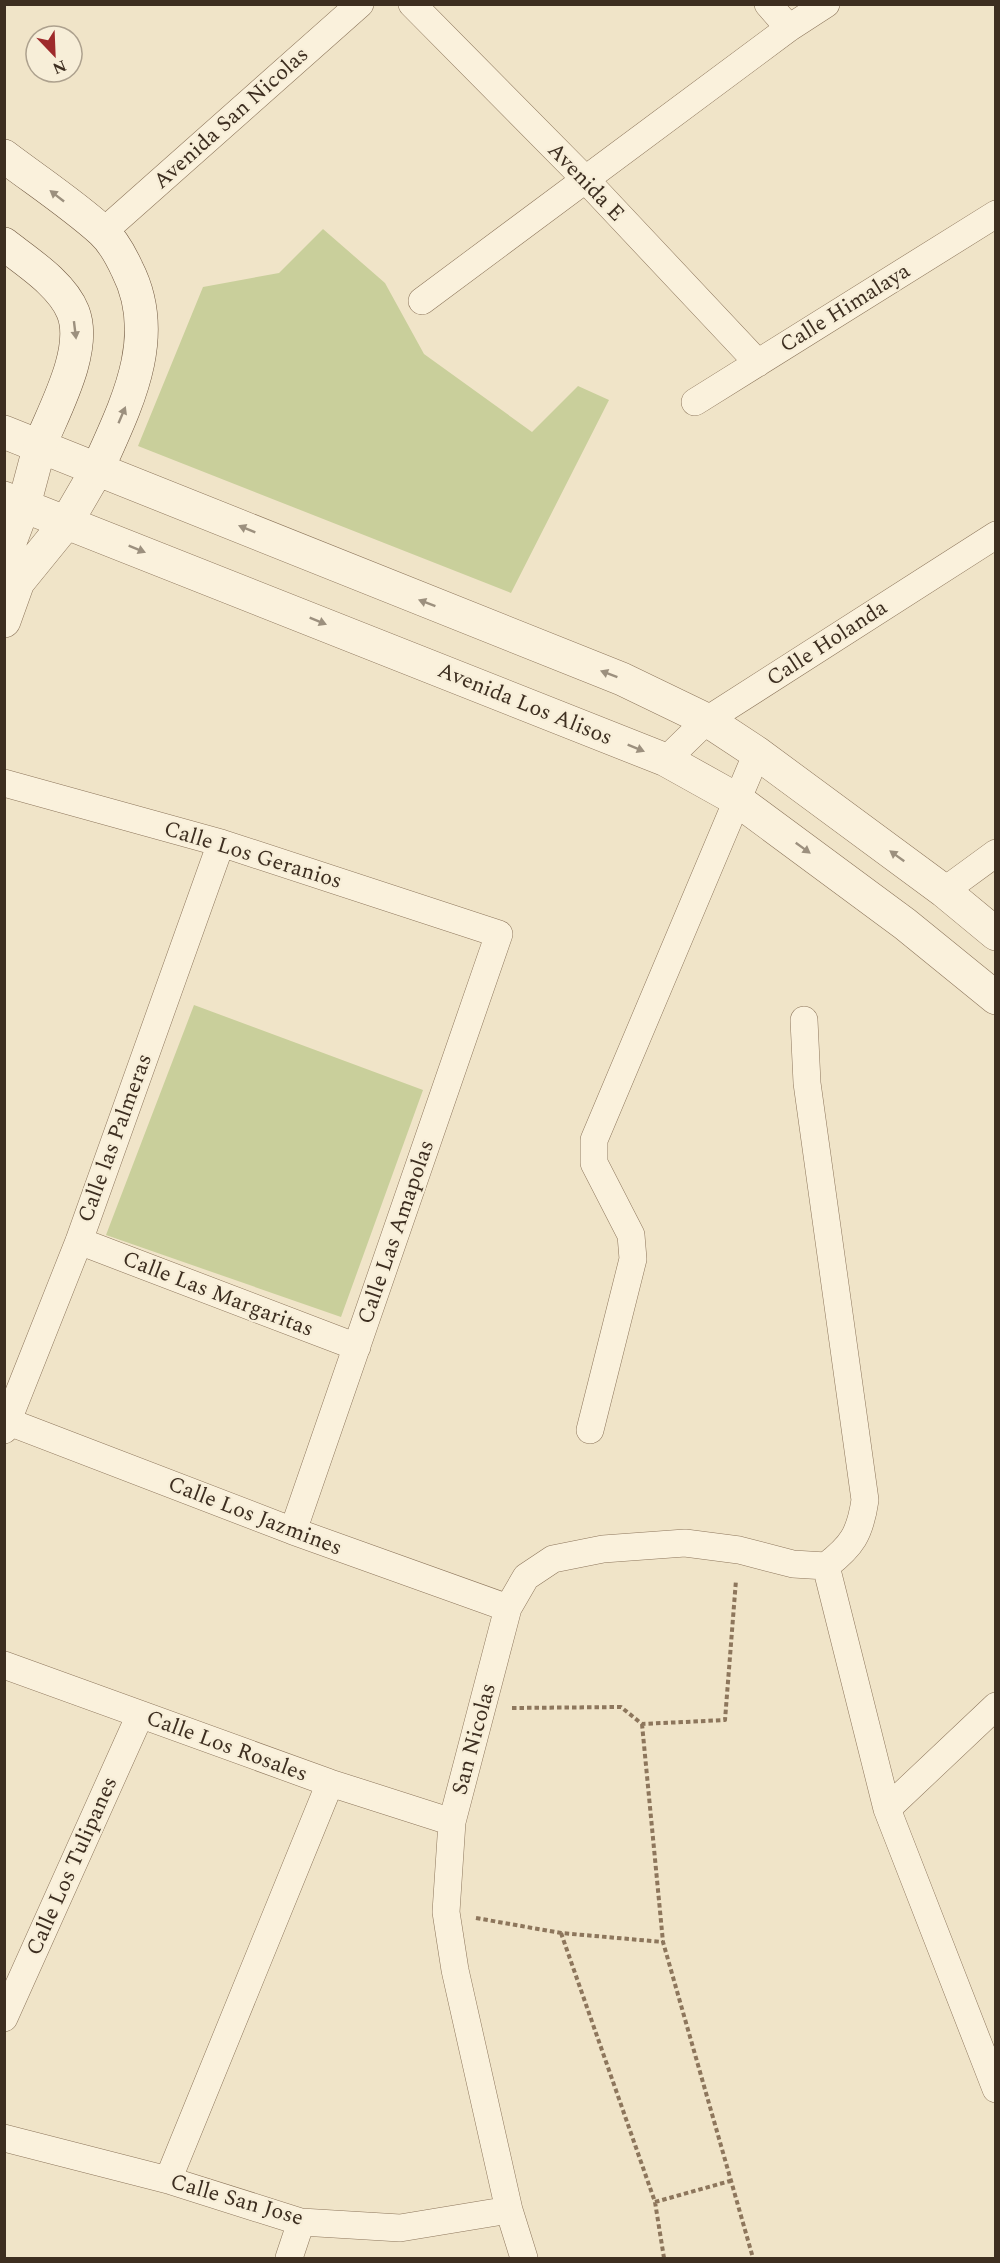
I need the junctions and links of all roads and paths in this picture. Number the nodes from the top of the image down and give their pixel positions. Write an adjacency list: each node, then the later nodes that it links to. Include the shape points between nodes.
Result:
1 (360, 4): 9 (street, Avenida San Nicolas)
2 (412, 4): 7 (street, Avenida E)
3 (768, 4): 5 (street)
4 (826, 4): 5 (street)
5 (789, 28): 7 (street)
6 (4, 156): 9 (street, one-way to 6)
7 (585, 179): 11 (street); 12 (street, Avenida E)
8 (996, 214): 12 (street, Calle Himalaya)
9 (103, 232): 16 (street, one-way to 9, via 129,399 142,342 141,305 134,283 120,254)
10 (4, 244): 15 (street, one-way to 15, via 49,279 73,312 77,346)
11 (422, 301)
12 (758, 363): 13 (street, Calle Himalaya)
13 (695, 402)
14 (4, 432): 15 (street)
15 (40, 445): 16 (street); 17 (street)
16 (98, 468): 18 (street); 23 (street, one-way to 16, via 622,679)
17 (14, 501): 18 (street, Avenida Los Alisos); 21 (street)
18 (66, 523): 19 (street, Avenida Los Alisos); 21 (street)
19 (102, 535): 21 (street); 25 (street, Avenida Los Alisos, one-way to 25)
20 (996, 535): 23 (street, Calle Holanda)
21 (11, 570): 22 (street)
22 (4, 621)
23 (707, 720): 24 (street); 25 (street, Calle Holanda)
24 (756, 753): 27 (street); 30 (street, one-way to 24)
25 (666, 760): 27 (street, Avenida Los Alisos)
26 (4, 783): 28 (street, Calle Los Geranios)
27 (736, 799): 33 (street, Avenida Los Alisos, one-way to 33, via 905,924); 38 (street, via 594,1140 594,1163 631,1235 633,1259)
28 (220, 843): 31 (street, Calle Los Geranios); 35 (street, Calle las Palmeras)
29 (996, 853): 30 (street)
30 (944, 891): 32 (street)
31 (499, 934): 36 (street, Calle Las Amapolas)
32 (996, 934)
33 (996, 998)
34 (804, 1020): 41 (street, via 807,1083 865,1500 855,1538)
35 (79, 1241): 36 (street, Calle Las Margaritas); 37 (street, Calle las Palmeras)
36 (357, 1347): 39 (street, Calle Las Amapolas)
37 (5, 1424): 39 (street, Calle Los Jazmines)
38 (590, 1430)
39 (293, 1531): 42 (street, Calle Los Jazmines)
40 (739, 1550): 41 (street, San Nicolas, via 793,1564); 42 (street, San Nicolas, via 685,1543 603,1550 553,1560 526,1577); 47 (path, via 724,1720)
41 (826, 1566): 49 (street)
42 (508, 1608): 45 (street, San Nicolas)
43 (4, 1665): 46 (street, Calle Los Rosales)
44 (996, 1706): 49 (street)
45 (483, 1708): 47 (path, via 621,1707); 50 (street, San Nicolas)
46 (140, 1715): 48 (street, Calle Los Rosales); 54 (street, Calle Los Tulipanes)
47 (642, 1724): 53 (path)
48 (330, 1783): 50 (street, Calle Los Rosales); 57 (street)
49 (887, 1809): 55 (street)
50 (452, 1822): 51 (street, San Nicolas)
51 (446, 1912): 52 (path); 60 (street, San Nicolas, via 455,1970)
52 (561, 1934): 53 (path); 59 (path)
53 (663, 1942): 58 (path)
54 (4, 2018)
55 (996, 2089)
56 (4, 2138): 57 (street, Calle San Jose)
57 (168, 2180): 61 (street, Calle San Jose)
58 (730, 2181): 59 (path); 65 (path)
59 (654, 2202): 64 (path)
60 (509, 2210): 61 (street, Calle San Jose, via 400,2228); 63 (street, San Nicolas)
61 (301, 2222): 62 (street)
62 (289, 2259)
63 (524, 2259)
64 (664, 2259)
65 (753, 2259)

